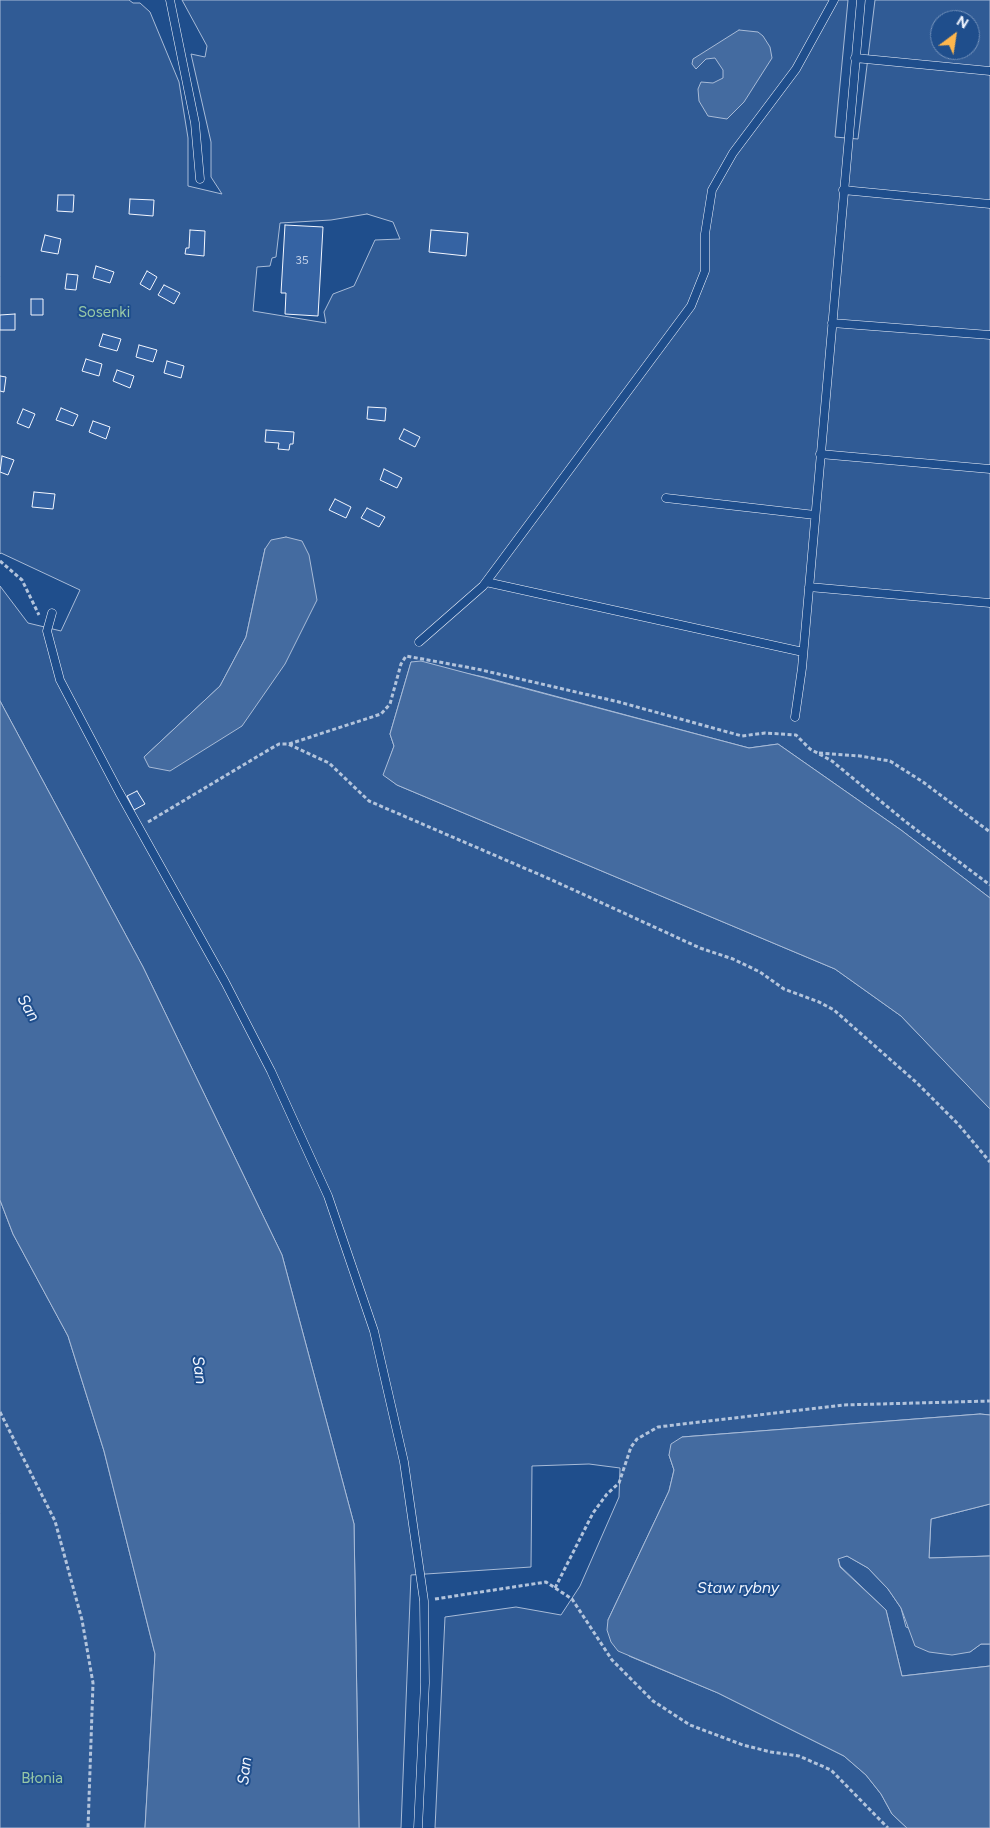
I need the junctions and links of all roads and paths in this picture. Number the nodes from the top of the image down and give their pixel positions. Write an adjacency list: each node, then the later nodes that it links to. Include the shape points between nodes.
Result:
1 (170, 0): 6 (lane, via 195,123)
2 (834, 0): 16 (lane, via 796,69 733,152 712,190 705,234 705,271 692,306)
3 (861, 0): 4 (lane)
4 (855, 58): 5 (lane); 7 (lane)
5 (990, 71)
6 (200, 179)
7 (843, 190): 8 (lane); 9 (lane)
8 (990, 204)
9 (832, 323): 10 (lane); 11 (lane)
10 (990, 335)
11 (820, 454): 12 (lane); 14 (lane)
12 (990, 469)
13 (666, 498): 14 (lane)
14 (815, 516): 17 (lane)
15 (0, 561): 20 (path, via 22,580)
16 (486, 582): 21 (lane); 22 (lane)
17 (809, 588): 18 (lane); 22 (lane)
18 (990, 603)
19 (52, 613): 20 (lane)
20 (46, 631): 26 (lane, via 60,680)
21 (419, 642)
22 (803, 652): 23 (lane)
23 (795, 717)
24 (288, 744): 25 (path, via 381,714 390,704 401,664 409,655 619,702 742,736 765,733 796,735); 26 (path, via 270,749); 29 (path, via 329,763 369,801 650,926 733,959 784,989 834,1010 917,1083)
25 (817, 753): 27 (path, via 890,761); 28 (path, via 832,761)
26 (139, 827): 33 (lane, via 258,1046 328,1196 374,1331 404,1462)
27 (990, 832)
28 (990, 885)
29 (990, 1162)
30 (990, 1401): 32 (path, via 843,1405 658,1427 637,1439 631,1447 619,1483 593,1513)
31 (0, 1412): 34 (path, via 55,1521 82,1620 93,1683)
32 (555, 1588): 33 (path, via 546,1582); 36 (path, via 572,1599 612,1660 653,1702 690,1724 743,1745 799,1756 831,1770)
33 (424, 1601): 35 (lane, via 425,1683)
34 (88, 1828)
35 (418, 1828)
36 (888, 1828)

